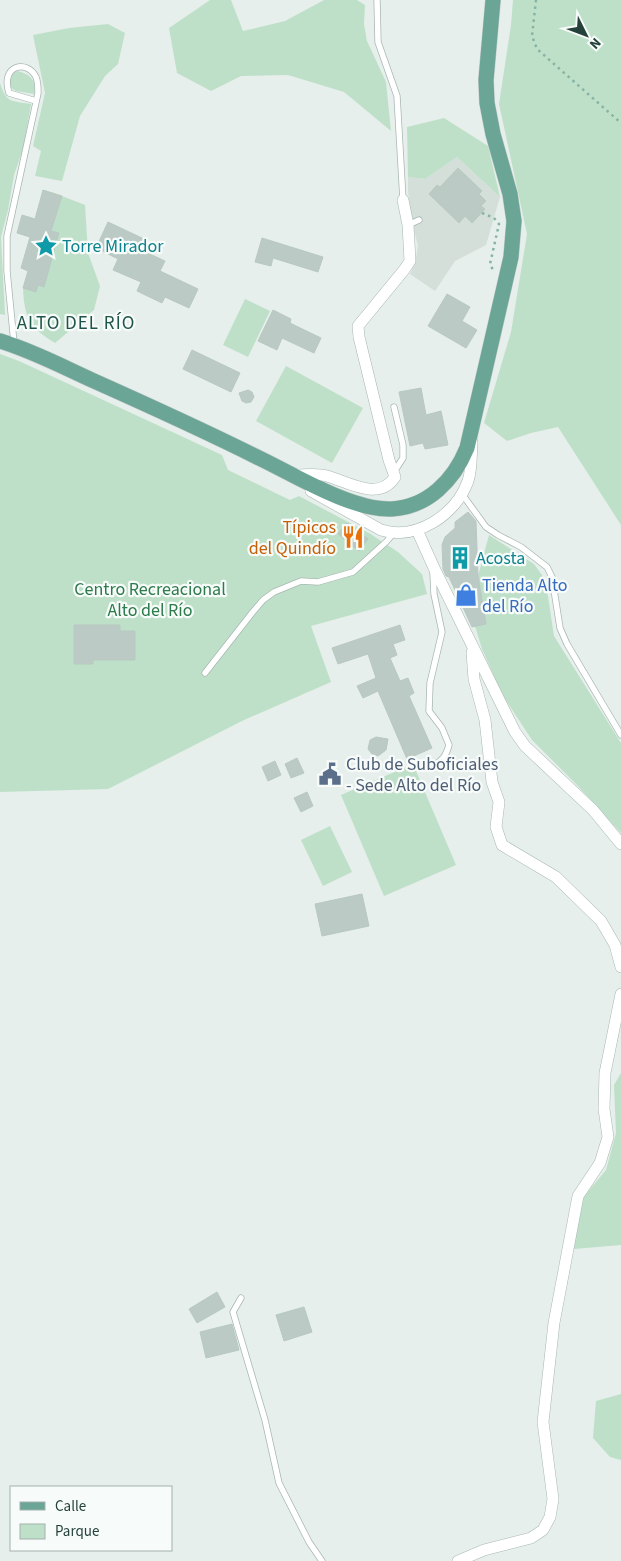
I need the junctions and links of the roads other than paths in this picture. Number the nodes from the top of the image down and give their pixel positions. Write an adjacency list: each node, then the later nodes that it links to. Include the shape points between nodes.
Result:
1 (377, 0): 4 (lane, via 378,42 397,96)
2 (493, 0): 7 (main road, via 487,103 514,221 511,257)
3 (36, 101): 3 (lane, via 37,79 33,73 25,68 11,69 4,84 9,93); 5 (lane, via 7,236)
4 (403, 200): 9 (street, via 414,222 410,261 358,326 388,460)
5 (7, 343): 8 (main road)
6 (394, 407): 9 (lane, via 403,458)
7 (473, 425): 10 (main road, via 460,465 452,477 428,498 402,508 362,506); 11 (street, via 469,480)
8 (207, 432): 10 (main road); 13 (street, via 366,523)
9 (394, 472): 10 (street, via 391,483 379,489 359,488 324,475)
10 (295, 475)
11 (462, 494): 12 (street, via 443,516); 17 (lane, via 486,526 547,567 552,578 560,628 567,644)
12 (417, 530): 13 (street); 14 (street)
13 (393, 534): 16 (lane, via 353,572 318,582 301,582 274,592 252,613)
14 (434, 568): 15 (street); 18 (lane, via 434,594 442,632 430,683 429,711 442,728 449,745 441,761 432,766)
15 (472, 647): 19 (street, via 525,746 593,810); 20 (street, via 474,679 485,720 492,782 499,802 496,827 502,845 556,877 601,921 615,945)
16 (205, 673)
17 (621, 735)
18 (425, 764)
19 (621, 844)
20 (621, 967)
21 (621, 994): 24 (street, via 605,1073 604,1109 608,1137 600,1163 578,1196 554,1324 543,1422 553,1499 550,1518 543,1530 531,1538 484,1550)
22 (241, 1298): 23 (lane, via 233,1312 265,1420 279,1483)
23 (322, 1561)
24 (458, 1561)

